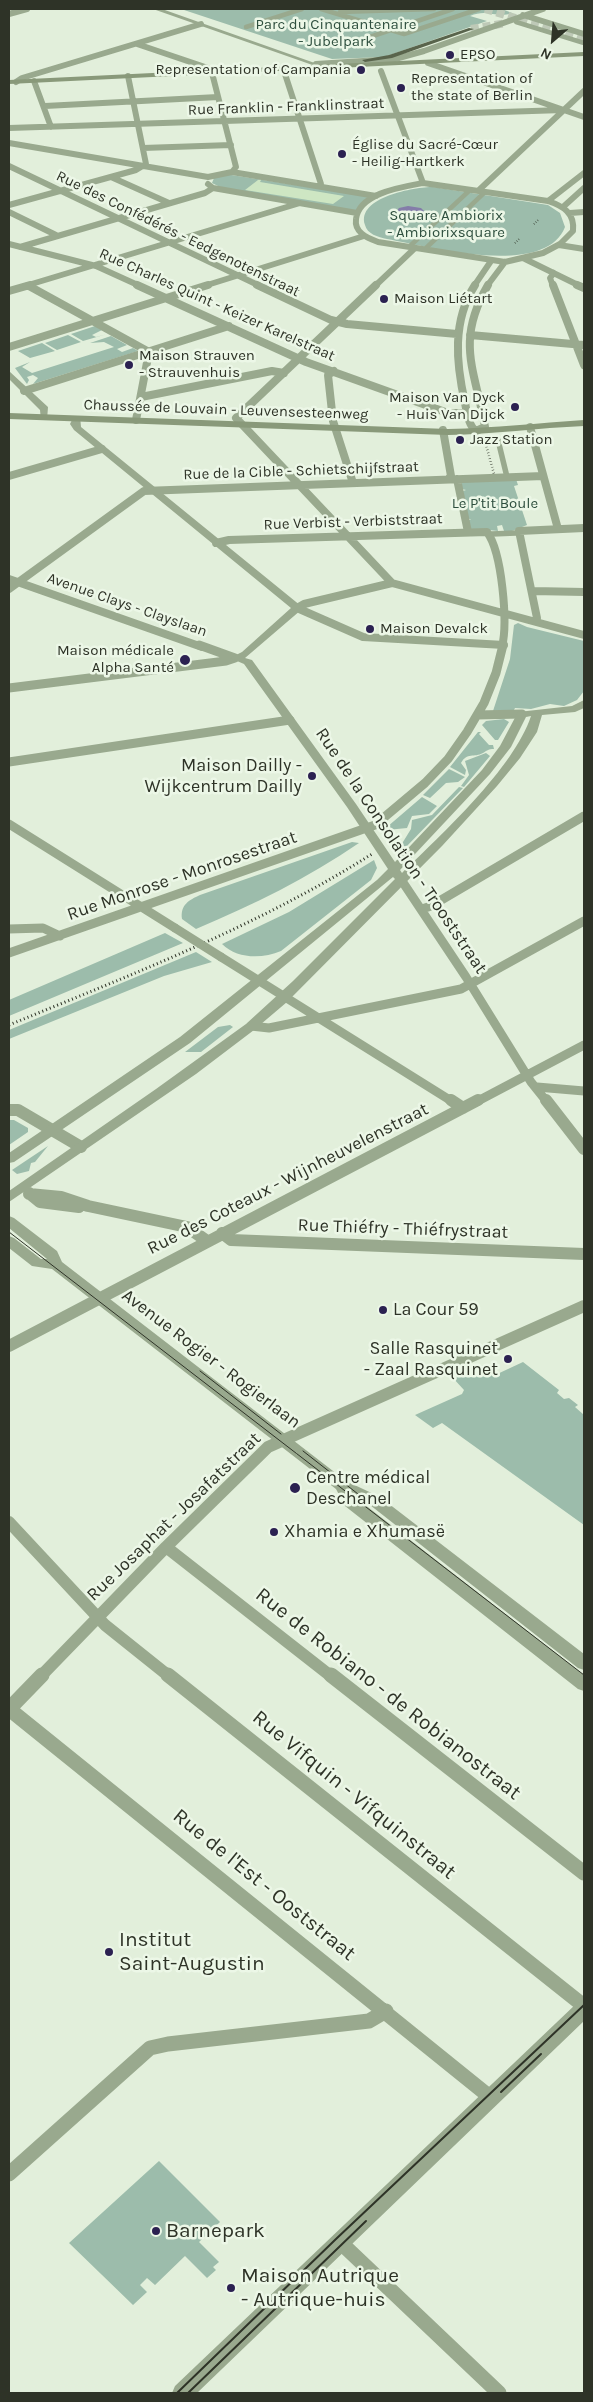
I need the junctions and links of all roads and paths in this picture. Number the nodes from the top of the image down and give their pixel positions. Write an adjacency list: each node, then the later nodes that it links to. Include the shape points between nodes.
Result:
1 (27, 9): 12 (street)
2 (156, 9): 14 (street)
3 (302, 9): 15 (street)
4 (321, 9): 11 (street)
5 (434, 9): 11 (street)
6 (453, 9): 17 (street)
7 (463, 9): 9 (street)
8 (543, 9): 13 (street)
9 (473, 11): 10 (street); 17 (street, via 404,34)
10 (480, 11)
11 (332, 12): 17 (street)
12 (9, 14)
13 (520, 19): 18 (street); 19 (street); 20 (street); 22 (street)
14 (201, 24): 23 (street); 30 (street)
15 (246, 27)
16 (471, 29): 27 (highway, via 390,57)
17 (390, 30): 21 (street)
18 (480, 31): 24 (highway); 26 (street)
19 (584, 34)
20 (584, 38)
21 (364, 39)
22 (584, 43)
23 (137, 44): 32 (street); 34 (street)
24 (421, 49)
25 (584, 54): 28 (main road)
26 (403, 57): 27 (street); 29 (street, via 398,62)
27 (365, 60): 30 (street)
28 (428, 63): 29 (main road); 43 (street)
29 (387, 64): 30 (main road)
30 (320, 65): 31 (main road)
31 (283, 68): 34 (main road); 46 (street)
32 (49, 71): 36 (street); 38 (street)
33 (381, 71): 44 (street)
34 (212, 72): 35 (main road); 40 (street)
35 (128, 76): 36 (main road); 41 (street)
36 (58, 80): 37 (main road)
37 (34, 81): 38 (main road); 42 (street)
38 (13, 82)
39 (584, 90): 43 (street)
40 (218, 97): 41 (street); 47 (street)
41 (133, 101): 42 (street); 48 (street)
42 (45, 106): 49 (street)
43 (563, 110): 44 (street, Rue Franklin - Franklinstraat); 45 (street); 66 (street)
44 (398, 116): 46 (street, Rue Franklin - Franklinstraat); 60 (street)
45 (584, 117)
46 (300, 119): 47 (street, Rue Franklin - Franklinstraat); 61 (street, via 321,184)
47 (224, 121): 48 (street, Rue Franklin - Franklinstraat); 52 (street)
48 (138, 124): 49 (street, Rue Franklin - Franklinstraat); 53 (street)
49 (51, 126): 50 (street, Rue Franklin - Franklinstraat)
50 (9, 128)
51 (9, 143): 55 (street)
52 (231, 145): 53 (street); 56 (street, via 236,167)
53 (143, 148): 55 (street, via 146,163)
54 (9, 166): 65 (street, Rue des Confédérés - Eedgenotenstraat)
55 (143, 166): 58 (street); 59 (street)
56 (232, 172): 59 (street); 61 (street)
57 (584, 173): 68 (street)
58 (111, 177): 65 (street); 69 (street)
59 (208, 177): 62 (street, via 208,184)
60 (422, 183): 66 (street); 67 (street, via 402,186)
61 (318, 186): 67 (street)
62 (213, 188): 69 (street); 70 (street)
63 (584, 188): 72 (street)
64 (470, 190): 86 (street)
65 (60, 191): 71 (street); 77 (street, Rue des Confédérés - Eedgenotenstraat)
66 (482, 191): 68 (street); 87 (street)
67 (376, 196): 75 (street)
68 (548, 201): 72 (street)
69 (170, 203): 77 (street)
70 (300, 203): 75 (street); 83 (street)
71 (9, 205)
72 (564, 207): 76 (street)
73 (9, 212): 80 (street)
74 (584, 212): 76 (street)
75 (357, 213): 81 (street, via 356,227)
76 (570, 213): 78 (street)
77 (116, 218): 80 (street); 83 (street, Rue des Confédérés - Eedgenotenstraat)
78 (573, 231): 79 (street); 84 (street)
79 (582, 233)
80 (56, 235): 85 (street)
81 (364, 236): 86 (street, via 378,242); 94 (street)
82 (9, 244): 85 (street, Rue Charles Quint - Keizer Karelstraat)
83 (170, 244): 92 (street); 94 (street, Rue des Confédérés - Eedgenotenstraat)
84 (559, 245): 88 (street); 89 (street)
85 (20, 247): 92 (street, Rue Charles Quint - Keizer Karelstraat)
86 (413, 247): 90 (street); 100 (street)
87 (426, 248)
88 (584, 250)
89 (525, 259): 91 (street); 93 (street)
90 (491, 262): 91 (street); 102 (street, via 468,297)
91 (505, 262): 103 (street, via 486,287 473,316)
92 (96, 266): 95 (street); 98 (street, Rue Charles Quint - Keizer Karelstraat)
93 (554, 273): 96 (street); 104 (street, via 550,278)
94 (237, 276): 98 (street); 100 (street, Rue des Confédérés - Eedgenotenstraat)
95 (29, 286): 97 (street); 99 (street)
96 (584, 288)
97 (9, 291)
98 (167, 298): 99 (street); 101 (street, Rue Charles Quint - Keizer Karelstraat)
99 (93, 321): 105 (street); 106 (street)
100 (338, 322): 102 (street, Rue des Confédérés - Eedgenotenstraat); 107 (street)
101 (229, 326): 106 (street); 107 (street, Rue Charles Quint - Keizer Karelstraat)
102 (457, 334): 114 (street, via 458,371)
103 (470, 335): 104 (street); 123 (street)
104 (580, 345): 108 (street)
105 (9, 347)
106 (149, 352): 112 (street); 113 (street)
107 (299, 358): 109 (street, Rue Charles Quint - Keizer Karelstraat); 110 (street)
108 (584, 365)
109 (334, 372): 114 (street, Rue Charles Quint - Keizer Karelstraat, via 448,412); 121 (street, via 328,375)
110 (284, 373): 113 (street, via 272,371); 120 (street, via 236,418)
111 (9, 374): 112 (street)
112 (24, 391): 116 (street, via 45,409)
113 (141, 397): 118 (street)
114 (469, 413): 123 (street)
115 (9, 416): 116 (main road, Chaussée de Louvain - Leuvensesteenweg)
116 (44, 418): 117 (main road, Chaussée de Louvain - Leuvensesteenweg)
117 (77, 418): 118 (main road, Chaussée de Louvain - Leuvensesteenweg); 126 (street, via 76,428)
118 (136, 420): 120 (main road, Chaussée de Louvain - Leuvensesteenweg)
119 (584, 423): 122 (main road, Chaussée de Louvain - Leuvensesteenweg)
120 (242, 424): 121 (main road, Chaussée de Louvain - Leuvensesteenweg); 132 (street)
121 (334, 427): 124 (main road, Chaussée de Louvain - Leuvensesteenweg); 131 (street)
122 (530, 427): 123 (main road, Chaussée de Louvain - Leuvensesteenweg); 128 (street)
123 (477, 429): 124 (main road, Chaussée de Louvain - Leuvensesteenweg)
124 (443, 430): 130 (street)
125 (497, 436): 129 (street)
126 (102, 449): 127 (street); 133 (street)
127 (9, 476)
128 (543, 476): 129 (street, Rue de la Cible - Schietschijfstraat); 135 (street)
129 (507, 477): 130 (street, Rue de la Cible - Schietschijfstraat)
130 (453, 478): 131 (street, Rue de la Cible - Schietschijfstraat); 136 (street)
131 (354, 483): 132 (street, Rue de la Cible - Schietschijfstraat)
132 (298, 485): 133 (street, Rue de la Cible - Schietschijfstraat); 139 (street)
133 (153, 491): 140 (street); 142 (street, Rue de la Cible - Schietschijfstraat, via 139,494)
134 (584, 528): 135 (street, Rue Verbist - Verbiststraat)
135 (558, 529): 137 (street, Rue Verbist - Verbiststraat)
136 (468, 532): 138 (street, Rue Verbist - Verbiststraat); 139 (street, Rue Verbist - Verbiststraat)
137 (517, 533): 138 (street, Rue Verbist - Verbiststraat); 145 (street)
138 (491, 534): 148 (street, Rue Monrose - Monrosestraat, via 503,588)
139 (348, 536): 140 (street, Rue Verbist - Verbiststraat); 143 (street)
140 (216, 543): 147 (street)
141 (9, 579): 142 (street, Avenue Clays - Clayslaan)
142 (18, 582): 144 (street, Rue de la Cible - Schietschijfstraat); 152 (street, Avenue Clays - Clayslaan)
143 (392, 583): 147 (street); 148 (street)
144 (9, 588)
145 (533, 591): 146 (street); 149 (street)
146 (584, 592)
147 (297, 608): 151 (street, via 363,637); 152 (street, via 246,654)
148 (505, 614): 149 (street); 151 (street, Rue Monrose - Monrosestraat)
149 (535, 621): 150 (street)
150 (584, 635)
151 (504, 645): 157 (street, Rue Monrose - Monrosestraat, via 496,676)
152 (235, 658): 153 (street); 158 (street, Rue de la Consolation - Trooststraat, via 248,662)
153 (9, 688)
154 (583, 707): 155 (street)
155 (537, 713): 156 (street); 164 (street, via 534,725 500,776)
156 (522, 714): 157 (street); 163 (street, via 505,747 486,772)
157 (477, 715): 162 (street, Rue Monrose - Monrosestraat, via 456,748 419,788 395,811)
158 (290, 720): 159 (street); 162 (street, Rue de la Consolation - Trooststraat)
159 (9, 762)
160 (584, 816): 166 (street)
161 (9, 824): 165 (street)
162 (366, 828): 163 (street, Rue de la Consolation - Trooststraat); 165 (street, Rue Monrose - Monrosestraat)
163 (394, 869): 164 (street, Rue de la Consolation - Trooststraat); 171 (street)
164 (402, 881): 166 (street, Rue de la Consolation - Trooststraat); 173 (street)
165 (142, 907): 169 (street, Rue Monrose - Monrosestraat); 171 (street, bridge)
166 (422, 909): 172 (street, Rue de la Consolation - Trooststraat)
167 (584, 921): 172 (street)
168 (9, 929): 169 (street, via 47,928)
169 (60, 936): 170 (street, Rue Monrose - Monrosestraat)
170 (9, 954)
171 (260, 980): 173 (street); 182 (street, via 157,1060)
172 (471, 985): 174 (street); 177 (street, Rue de la Consolation - Trooststraat)
173 (285, 996): 174 (street); 175 (street)
174 (321, 1018): 175 (street, via 269,1028); 180 (street)
175 (251, 1026): 183 (street)
176 (584, 1044): 177 (street, Rue des Coteaux - Wijnheuvelenstraat)
177 (528, 1074): 178 (street, Rue de la Consolation - Trooststraat); 180 (street, Rue des Coteaux - Wijnheuvelenstraat)
178 (537, 1088): 179 (street); 184 (street, Rue de la Consolation - Trooststraat)
179 (584, 1091)
180 (463, 1108): 189 (street, Rue des Coteaux - Wijnheuvelenstraat)
181 (9, 1110): 182 (street, via 18,1110)
182 (53, 1130): 183 (street); 185 (street)
183 (81, 1147): 186 (street)
184 (584, 1149)
185 (9, 1159)
186 (25, 1191): 187 (street); 191 (street, via 40,1202 88,1206 187,1227)
187 (9, 1197)
188 (9, 1220): 193 (street, Avenue Rogier - Rogierlaan, via 52,1254)
189 (222, 1233): 191 (street, Rue des Coteaux - Wijnheuvelenstraat); 192 (street, Rue Thiéfry - Thiéfrystraat, via 231,1240)
190 (9, 1241): 193 (street, Avenue Rogier - Rogierlaan, via 37,1263)
191 (207, 1241): 194 (street, Rue des Coteaux - Wijnheuvelenstraat)
192 (584, 1254)
193 (56, 1265): 194 (street, Avenue Rogier - Rogierlaan)
194 (98, 1298): 196 (street, Rue des Coteaux - Wijnheuvelenstraat); 197 (street, Avenue Rogier - Rogierlaan)
195 (584, 1306): 197 (street, Rue Josaphat - Josafatstraat)
196 (9, 1346)
197 (283, 1440): 198 (street, Avenue Rogier - Rogierlaan); 200 (street, Rue Josaphat - Josafatstraat, via 263,1451)
198 (341, 1485): 202 (street, Avenue Rogier - Rogierlaan, via 375,1501); 203 (street, Avenue Rogier - Rogierlaan, via 350,1502)
199 (9, 1522): 201 (street, Rue Vifquin - Vifquinstraat)
200 (166, 1548): 201 (street, Rue Josaphat - Josafatstraat); 205 (street, Rue de Robiano - de Robianostraat)
201 (97, 1617): 204 (street, Rue Josaphat - Josafatstraat); 206 (street, Rue Vifquin - Vifquinstraat)
202 (584, 1663)
203 (584, 1684)
204 (9, 1709): 207 (street, Rue de l'Est - Ooststraat)
205 (584, 1873)
206 (584, 2007): 208 (street)
207 (386, 2011): 208 (street, Rue de l'Est - Ooststraat); 209 (street, via 369,2021 150,2048)
208 (490, 2097): 210 (street)
209 (9, 2174)
210 (339, 2241): 211 (street); 212 (street)
211 (183, 2393)
212 (499, 2393)

